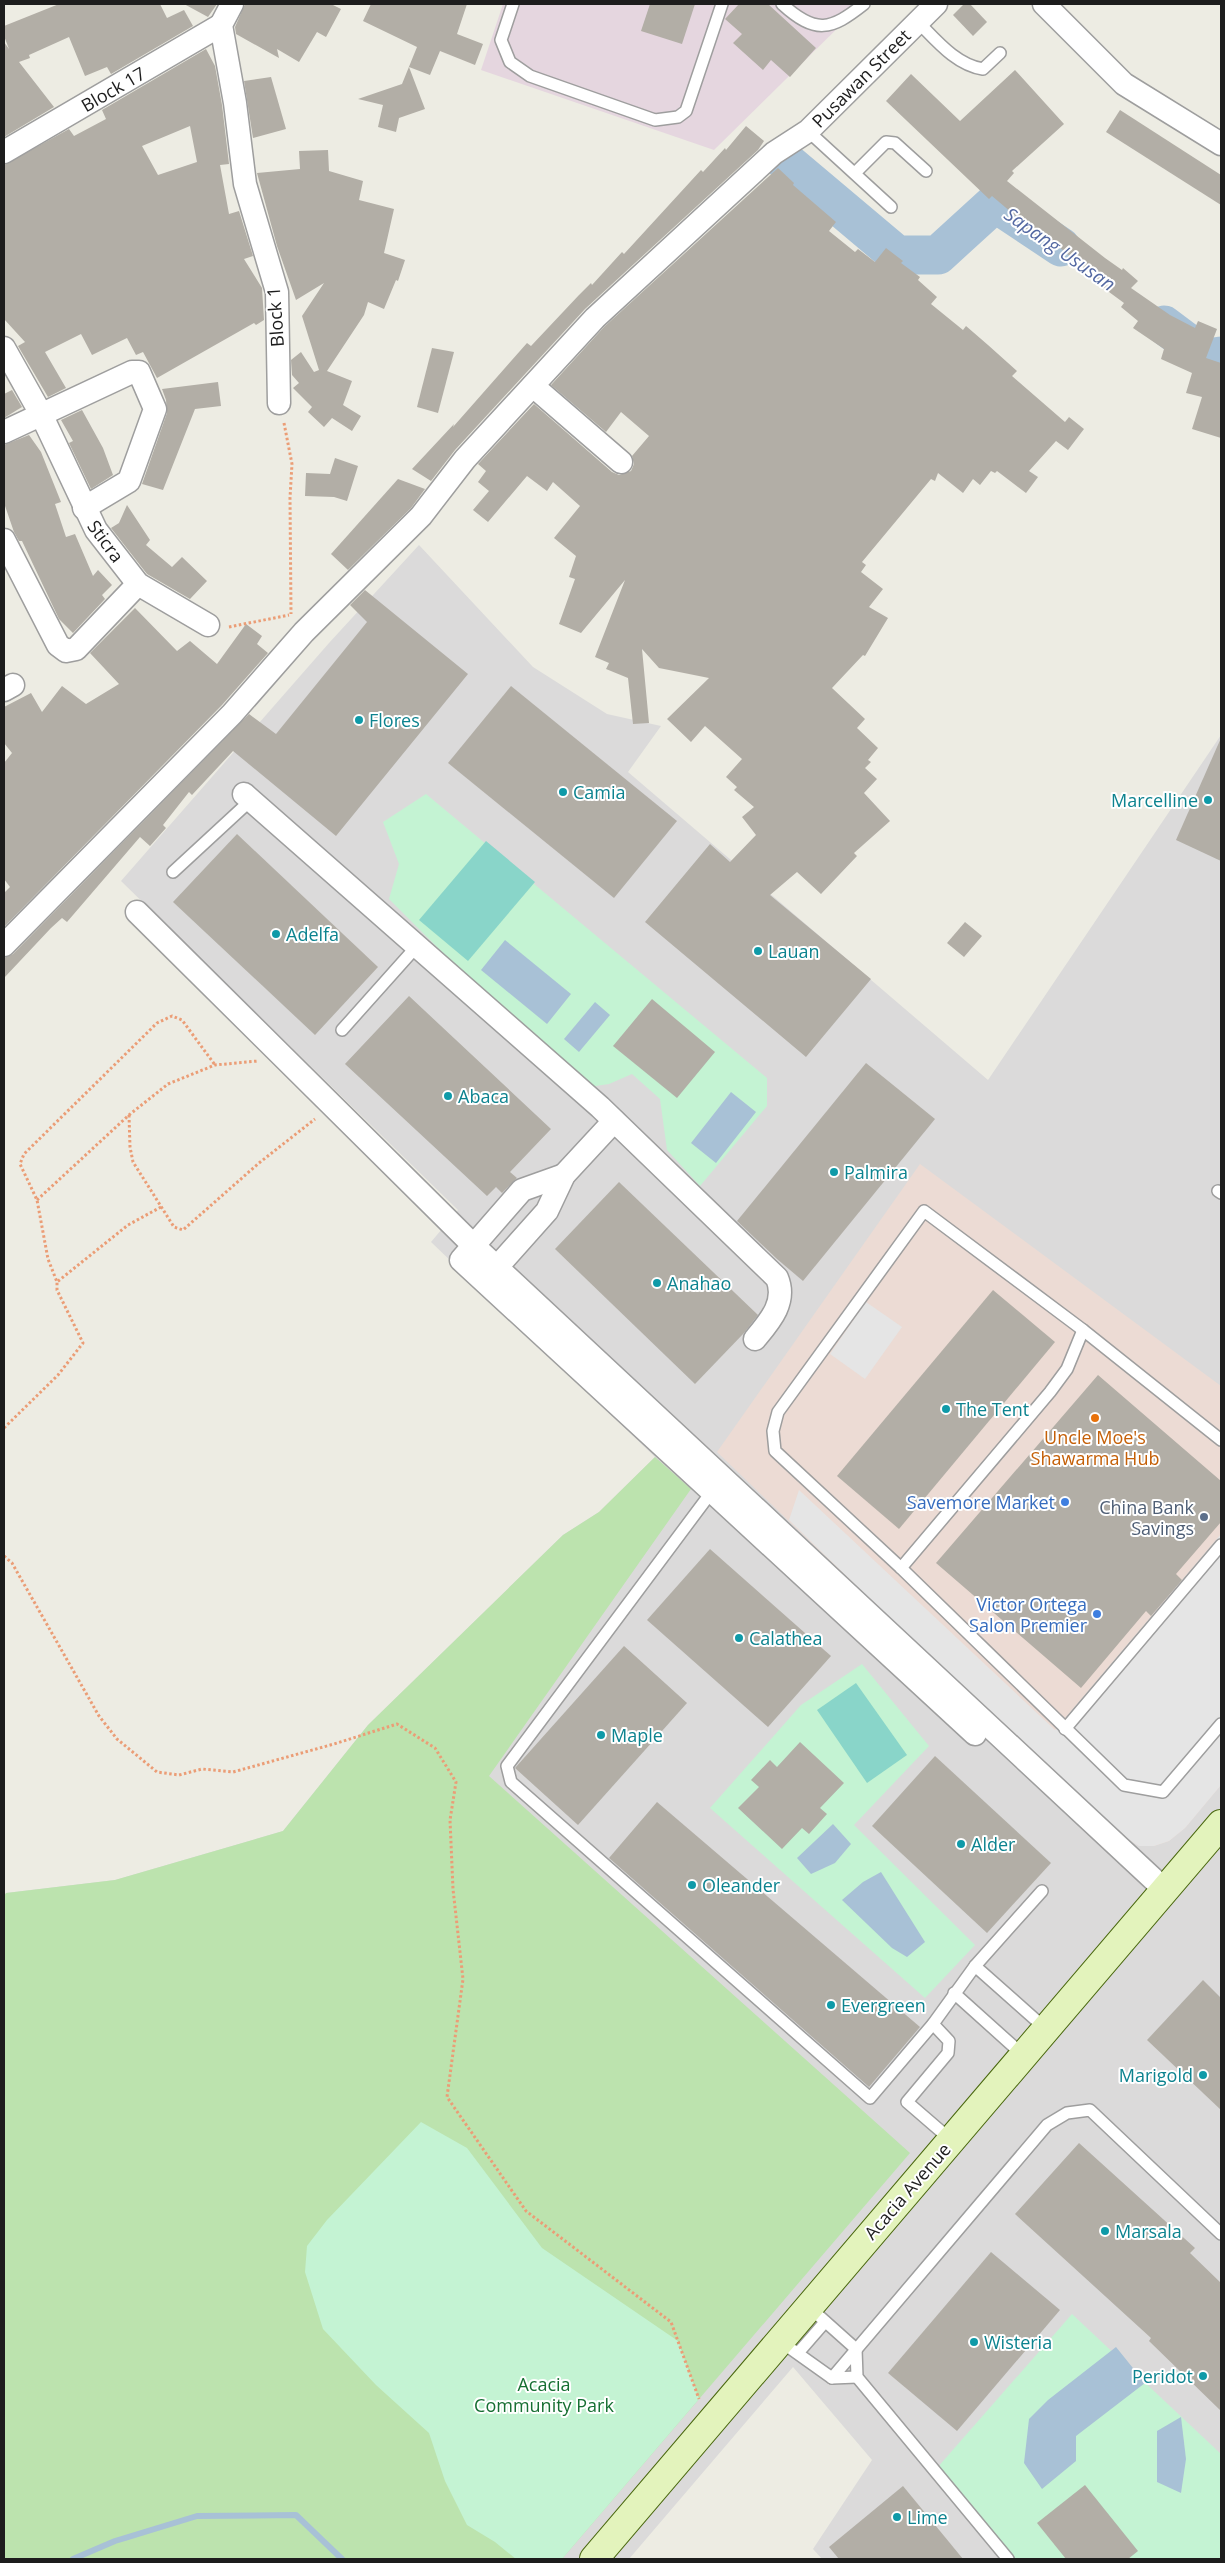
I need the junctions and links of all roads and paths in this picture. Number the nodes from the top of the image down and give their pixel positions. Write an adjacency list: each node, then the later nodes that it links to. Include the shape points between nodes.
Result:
1 (232, 4): 9 (street)
2 (514, 4): 3 (lane, via 501,40 510,62 530,76 655,120 678,117 686,111)
3 (722, 4)
4 (782, 4): 5 (lane, via 805,21 822,27 841,22)
5 (864, 4)
6 (936, 4): 8 (street, Pusawan Street)
7 (1044, 4): 12 (street, via 1124,84)
8 (918, 22): 10 (lane, via 945,49 970,67 982,69); 11 (street, Pusawan Street)
9 (222, 25): 13 (street, Block 17); 19 (street, Block 1, via 245,184 277,292)
10 (1000, 53)
11 (808, 131): 15 (lane); 18 (street, Pusawan Street, via 774,153 642,273 595,318)
12 (1221, 144)
13 (4, 152)
14 (926, 171): 15 (lane, via 895,143 886,142)
15 (855, 173): 16 (lane)
16 (891, 207)
17 (4, 348): 20 (street, Sticra)
18 (533, 386): 22 (street); 26 (street, Pusawan Street, via 465,459 421,516)
19 (279, 403): 26 (path, via 292,464 290,498)
20 (41, 414): 21 (street); 23 (street, Sticra); 23 (street, via 132,372 139,372 143,378 155,409 129,481)
21 (4, 432)
22 (622, 462)
23 (84, 508): 25 (street, Sticra, via 96,530)
24 (4, 540): 25 (street, via 58,646 66,651 76,649)
25 (138, 584): 27 (street, Sticra)
26 (297, 623): 27 (path); 31 (street, Pusawan Street, via 232,714)
27 (208, 625)
28 (247, 797): 29 (lane); 32 (street)
29 (173, 872)
30 (137, 912): 34 (street)
31 (4, 945)
32 (417, 946): 33 (lane); 38 (street)
33 (342, 1030)
34 (287, 1059): 35 (path); 36 (street)
35 (215, 1065): 37 (path, via 168,1084); 40 (path, via 182,1020 172,1016 158,1022 24,1154 20,1164)
36 (334, 1104): 41 (path, via 259,1163 183,1230 174,1227); 42 (street)
37 (129, 1114): 40 (path); 41 (path, via 133,1162)
38 (614, 1121): 39 (street); 46 (street, via 777,1278 780,1301)
39 (564, 1175): 42 (street, via 522,1190); 43 (street, via 547,1211)
40 (36, 1200): 44 (path, via 48,1260)
41 (161, 1206): 44 (path, via 128,1225)
42 (474, 1246): 43 (street); 49 (street, via 461,1260)
43 (497, 1267): 49 (street)
44 (57, 1282): 47 (path, via 57,1290 83,1343 58,1375)
45 (1083, 1330): 48 (lane); 52 (lane, via 1067,1369 1050,1392); 52 (lane, via 924,1211 778,1412 773,1431 775,1451)
46 (755, 1338)
47 (4, 1428)
48 (1221, 1440)
49 (719, 1484): 57 (street); 60 (lane, via 507,1766 512,1782 870,2098)
50 (1221, 1545): 54 (lane)
51 (4, 1556): 70 (path, via 12,1562 99,1716 116,1739 157,1772 179,1775 202,1769 233,1772 398,1724 434,1748 456,1782 450,1820 453,1889 463,1979 447,2097 526,2211 671,2322)
52 (901, 1568): 54 (lane)
53 (1221, 1724): 54 (lane, via 1163,1792 1124,1785)
54 (1065, 1729)
55 (1221, 1824): 57 (street, Acacia Avenue)
56 (1042, 1891): 58 (lane)
57 (1160, 1896): 61 (street, Acacia Avenue)
58 (975, 1966): 59 (lane); 61 (lane)
59 (954, 1992): 60 (lane); 62 (lane)
60 (933, 2024): 63 (lane, via 949,2041 948,2053 907,2102)
61 (1046, 2029): 62 (street, Acacia Avenue)
62 (1024, 2055): 63 (street, Acacia Avenue)
63 (951, 2140): 65 (street, Acacia Avenue)
64 (1221, 2234): 67 (lane, via 1090,2110 1067,2113 1047,2125)
65 (817, 2314): 66 (street, Acacia Avenue); 67 (lane)
66 (789, 2347): 69 (lane); 71 (street, Acacia Avenue)
67 (856, 2349): 68 (lane); 69 (lane)
68 (857, 2377): 69 (lane); 72 (lane)
69 (832, 2378)
70 (699, 2399)
71 (594, 2559)
72 (1008, 2559)

